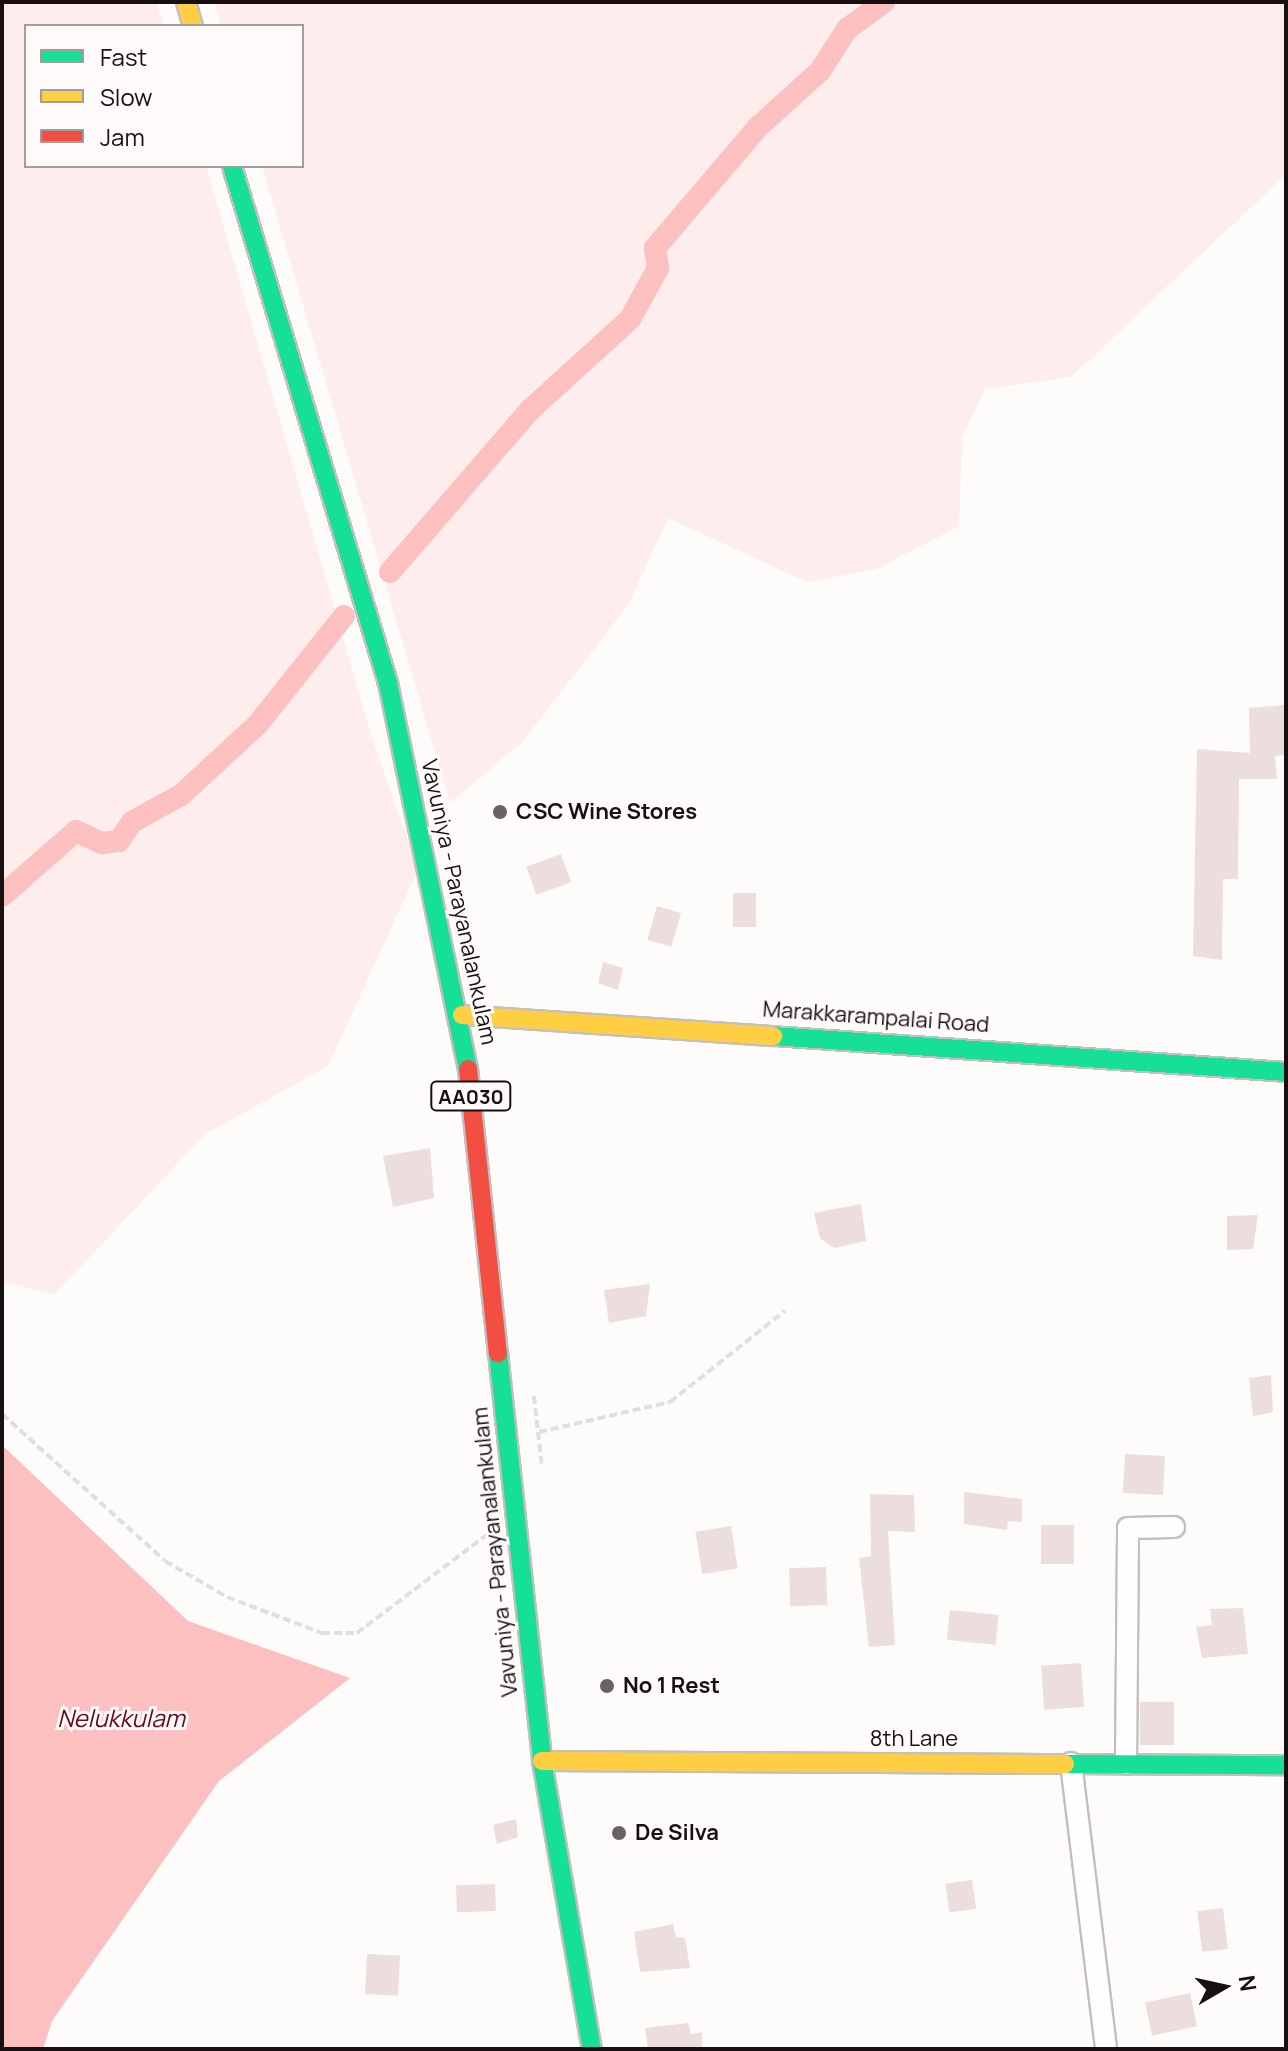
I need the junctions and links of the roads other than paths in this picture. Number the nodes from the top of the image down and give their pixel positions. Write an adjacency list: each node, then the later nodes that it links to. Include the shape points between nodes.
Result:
1 (186, 2): 2 (main road)
2 (192, 24)
3 (233, 168): 4 (main road, Vavuniya - Parayanalankulam / AA030, via 388,683)
4 (462, 1015): 5 (main road, Marakkarampalai Road); 7 (main road, Vavuniya - Parayanalankulam / AA030)
5 (1286, 1072)
6 (1174, 1527): 9 (street, via 1128,1528)
7 (542, 1761): 8 (main road, 8th Lane); 11 (main road, Vavuniya - Parayanalankulam / AA030)
8 (1071, 1763): 9 (main road, 8th Lane); 12 (street)
9 (1126, 1764): 10 (main road, 8th Lane)
10 (1286, 1765)
11 (592, 2049)
12 (1106, 2049)

